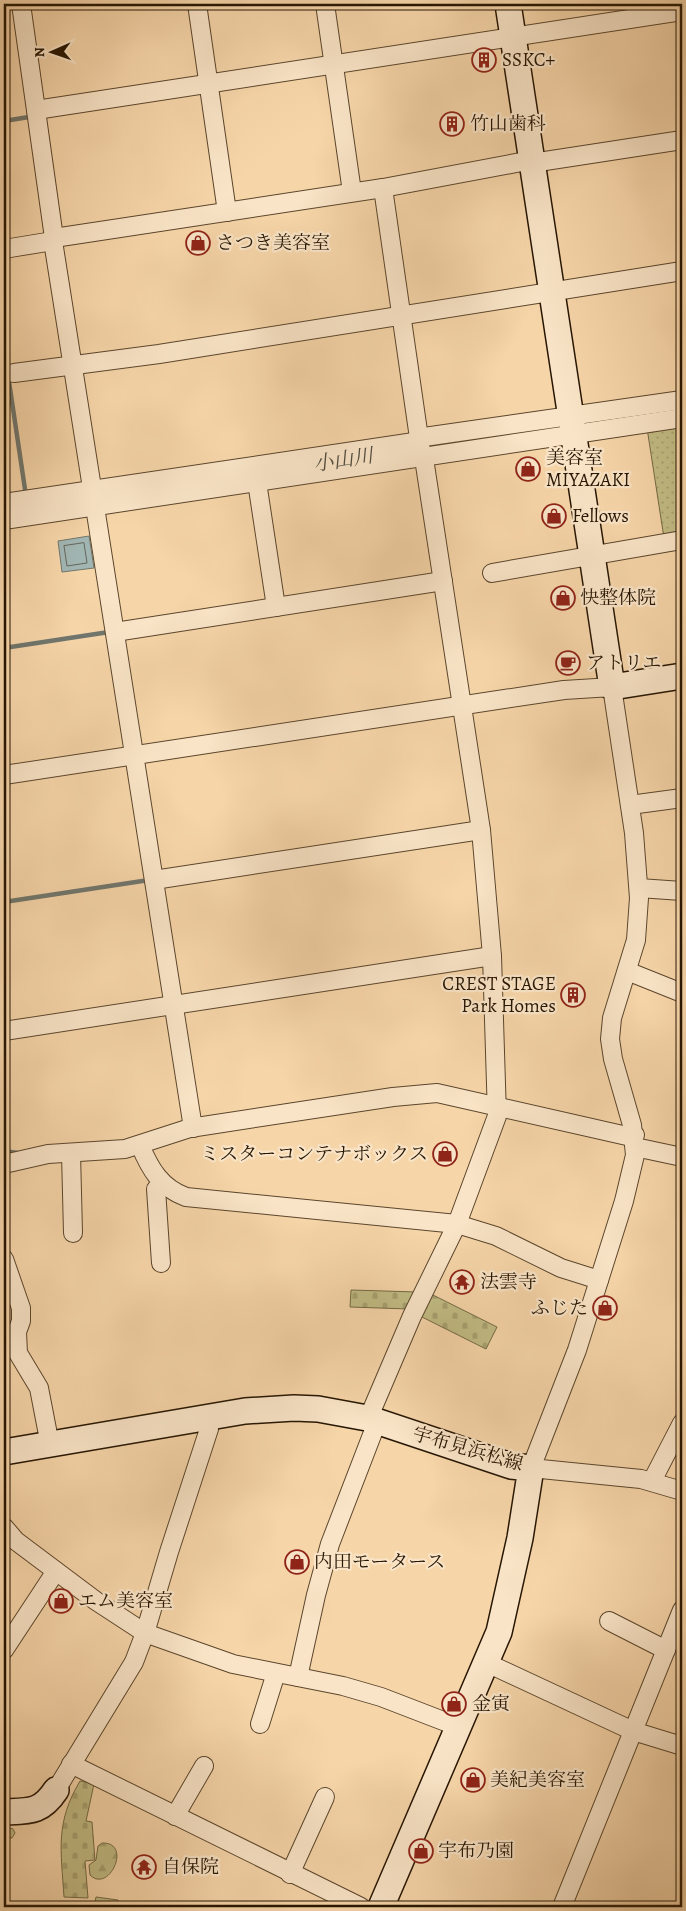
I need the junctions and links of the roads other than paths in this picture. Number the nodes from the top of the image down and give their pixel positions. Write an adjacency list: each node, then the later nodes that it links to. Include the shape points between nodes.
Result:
1 (21, 4): 9 (street)
2 (197, 4): 8 (street)
3 (325, 4): 7 (street)
4 (508, 4): 6 (main road)
5 (682, 11): 6 (street)
6 (513, 37): 7 (street); 11 (main road)
7 (333, 65): 8 (street); 13 (street)
8 (209, 84): 9 (street); 14 (street)
9 (36, 110): 15 (street)
10 (682, 140): 11 (street)
11 (532, 162): 12 (street); 18 (main road)
12 (383, 188): 13 (street); 19 (street)
13 (352, 192): 14 (street)
14 (227, 212): 15 (street)
15 (54, 240): 16 (street); 20 (street)
16 (4, 249)
17 (682, 271): 18 (street)
18 (552, 292): 19 (street); 24 (main road)
19 (401, 315): 20 (street, via 159,354); 25 (street)
20 (72, 364): 21 (street); 28 (street)
21 (14, 373)
22 (682, 400): 24 (street)
23 (682, 418): 24 (street)
24 (572, 425): 25 (street); 32 (main road)
25 (421, 449): 26 (street); 27 (street); 34 (street)
26 (257, 482): 27 (street); 35 (street)
27 (153, 489): 28 (street)
28 (94, 498): 29 (street); 30 (street); 36 (street)
29 (4, 503)
30 (4, 520)
31 (682, 540): 32 (street)
32 (592, 554): 33 (street); 38 (main road)
33 (492, 573)
34 (443, 581): 35 (street); 39 (street)
35 (276, 607): 36 (street)
36 (115, 632): 40 (street)
37 (682, 676): 38 (main road)
38 (612, 687): 39 (street, via 564,690); 43 (street)
39 (462, 705): 40 (street); 44 (street)
40 (134, 756): 41 (street); 45 (street)
41 (4, 776)
42 (682, 798): 43 (street)
43 (630, 805): 46 (street)
44 (481, 830): 45 (street); 48 (street)
45 (154, 880): 51 (street)
46 (639, 888): 47 (street); 49 (street, via 638,926)
47 (682, 890)
48 (492, 956): 51 (street); 53 (street)
49 (627, 971): 50 (street); 55 (street, via 612,1018 610,1039)
50 (682, 993)
51 (174, 1005): 52 (street); 54 (street)
52 (4, 1027)
53 (497, 1107): 54 (street, via 438,1093); 55 (street, via 626,1136); 61 (street, via 497,1116)
54 (194, 1128): 56 (street)
55 (635, 1141): 58 (street); 65 (street, via 629,1183)
56 (140, 1145): 57 (street); 60 (street, via 152,1171)
57 (72, 1153): 59 (street, via 42,1155); 62 (street)
58 (682, 1156)
59 (4, 1164)
60 (162, 1183): 61 (street, via 186,1197); 64 (street, via 156,1189)
61 (457, 1224): 65 (street, via 496,1236 561,1268); 68 (street, via 412,1316)
62 (73, 1233)
63 (4, 1258): 66 (street, via 21,1308 21,1321)
64 (161, 1263)
65 (599, 1280): 72 (street, via 577,1350)
66 (10, 1333): 70 (street, via 39,1388)
67 (206, 1418): 68 (main road, 宇布見浜松線, via 245,1411 294,1408); 70 (main road, 宇布見浜松線); 79 (street, via 209,1429)
68 (373, 1421): 72 (main road, 宇布見浜松線, via 510,1466); 84 (street, via 330,1544)
69 (682, 1423): 73 (street)
70 (50, 1445): 71 (main road, 宇布見浜松線)
71 (4, 1452)
72 (531, 1468): 73 (street); 82 (main road, 宇布見浜松線, via 505,1611)
73 (652, 1481): 74 (street)
74 (682, 1491)
75 (4, 1527): 76 (street, via 16,1541)
76 (56, 1571): 79 (street); 80 (street)
77 (682, 1610): 81 (street)
78 (609, 1621): 81 (street)
79 (145, 1633): 83 (street, via 233,1664); 89 (street, via 130,1671)
80 (4, 1650)
81 (666, 1650): 87 (street)
82 (487, 1662): 86 (main road, 宇布見浜松線); 87 (street)
83 (276, 1673): 84 (street); 85 (street)
84 (298, 1677): 86 (street, via 381,1696)
85 (260, 1724)
86 (459, 1727): 97 (main road, 宇布見浜松線)
87 (633, 1731): 88 (street); 98 (street)
88 (682, 1746)
89 (71, 1764): 91 (street); 94 (street)
90 (204, 1766): 94 (street)
91 (56, 1790): 93 (main road, via 41,1807)
92 (325, 1798): 95 (street)
93 (4, 1812)
94 (175, 1816): 95 (street)
95 (290, 1874): 96 (street)
96 (361, 1907)
97 (380, 1907)
98 (562, 1907)

